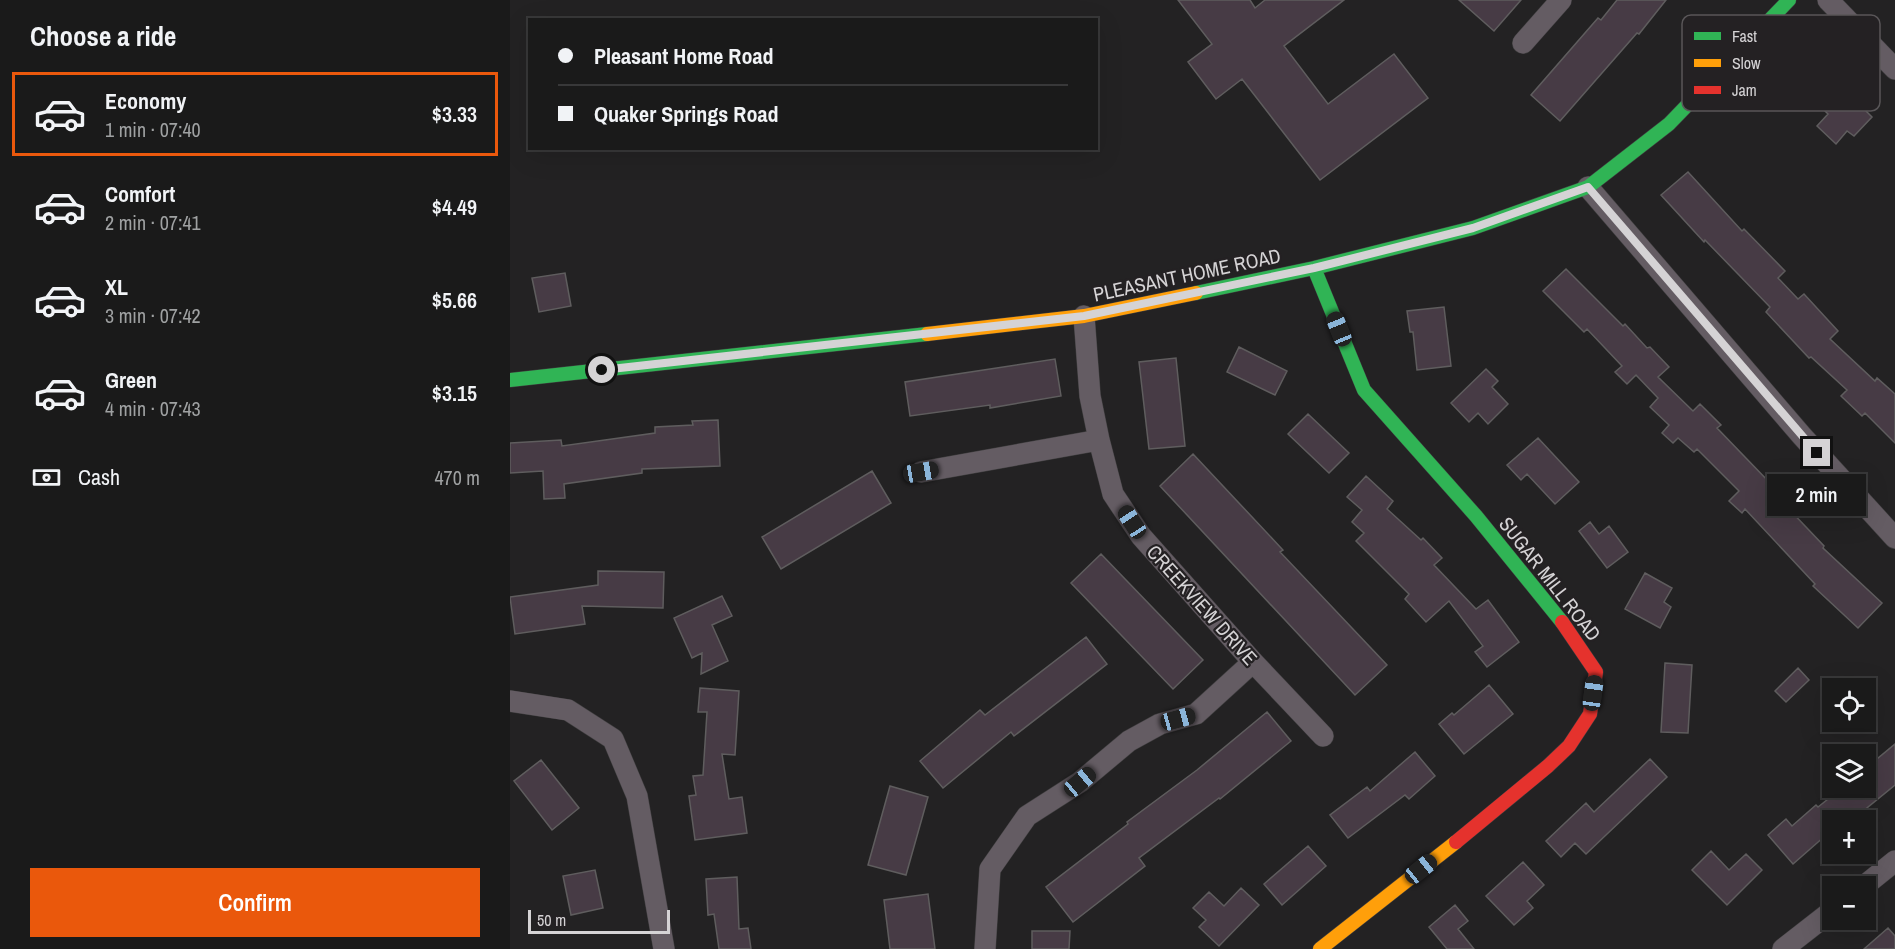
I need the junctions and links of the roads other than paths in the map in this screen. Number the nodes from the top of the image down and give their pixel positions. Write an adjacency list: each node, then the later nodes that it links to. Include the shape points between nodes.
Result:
1 (1561, 0): 6 (street)
2 (1789, 0): 4 (main road, PLEASANT HOME ROAD)
3 (1828, 0): 5 (street)
4 (1774, 15)
5 (1843, 15)
6 (1523, 43)
7 (1880, 54): 8 (street)
8 (1895, 69)
9 (1682, 111): 10 (main road, PLEASANT HOME ROAD)
10 (1588, 187): 11 (main road, PLEASANT HOME ROAD, via 1473,228); 16 (street)
11 (1314, 268): 12 (main road, PLEASANT HOME ROAD); 25 (main road, SUGAR MILL ROAD, via 1364,390 1483,525 1569,630 1596,672 1590,714 1569,746 1456,842)
12 (1084, 316): 13 (main road, PLEASANT HOME ROAD); 14 (street, CREEKVIEW DRIVE, via 1090,396)
13 (510, 380)
14 (1099, 440): 15 (street); 17 (street, CREEKVIEW DRIVE, via 1113,494 1141,536)
15 (921, 472)
16 (1895, 538)
17 (1253, 662): 19 (street, CREEKVIEW DRIVE); 24 (street, via 1196,714 1161,724 1129,741 1080,782 1027,816 990,869)
18 (510, 701): 23 (street, via 568,710 613,740 637,796)
19 (1323, 736)
20 (1895, 861): 21 (street)
21 (1876, 876)
22 (1822, 919): 26 (street)
23 (664, 949)
24 (985, 949)
25 (1320, 949)
26 (1783, 949)

